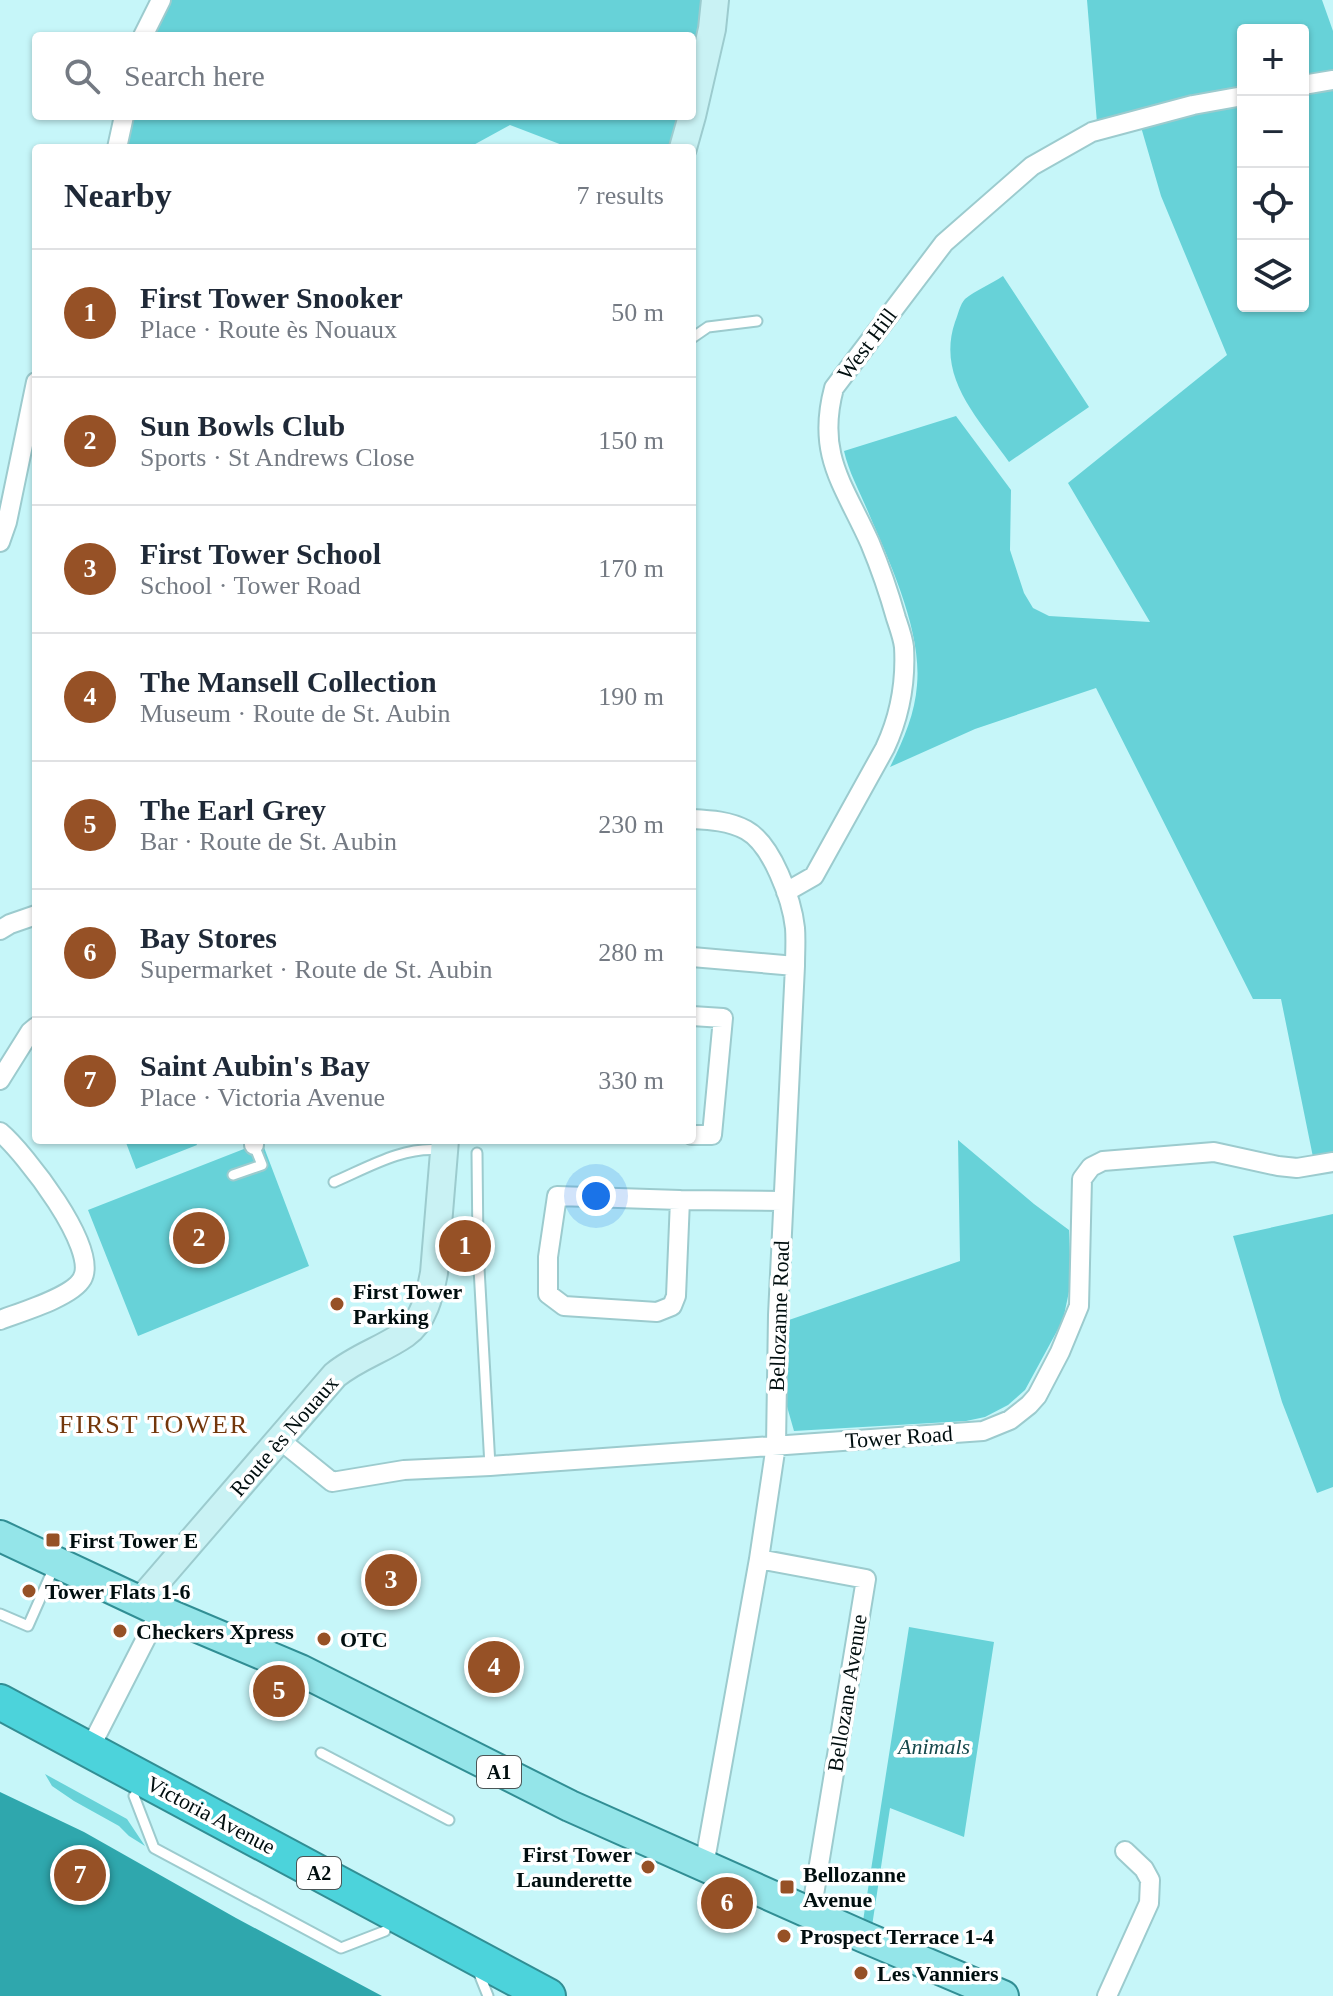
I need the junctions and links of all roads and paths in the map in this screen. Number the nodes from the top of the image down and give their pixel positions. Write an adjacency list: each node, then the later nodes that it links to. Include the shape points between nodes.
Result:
1 (161, 0): 3 (street)
2 (715, 0): 7 (street)
3 (145, 32)
4 (1333, 80): 5 (street)
5 (1309, 84)
6 (1237, 97): 17 (street, West Hill, via 1092,132 1032,166 944,243 834,388 828,410 830,449 889,595 904,645 903,685 885,748 814,876)
7 (696, 99)
8 (123, 120): 10 (street)
9 (691, 120): 11 (street)
10 (118, 144)
11 (684, 144)
12 (757, 321): 13 (lane, via 708,327)
13 (696, 335)
14 (32, 401): 15 (street)
15 (0, 542)
16 (696, 819): 17 (street, Bellozanne Road, via 723,821 749,831 766,848)
17 (786, 892): 21 (street, Bellozanne Road, via 795,927)
18 (32, 916): 19 (street)
19 (0, 930)
20 (696, 957): 21 (street)
21 (795, 966): 34 (street, Bellozanne Road)
22 (696, 1016): 26 (street, via 723,1018 712,1135)
23 (32, 1030): 24 (street)
24 (0, 1080)
25 (0, 1132): 35 (street, via 60,1205 86,1263 84,1277 72,1291)
26 (696, 1135)
27 (254, 1144): 31 (lane, via 262,1165)
28 (445, 1145): 32 (lane, via 399,1155); 36 (street, Route ès Nouaux, via 434,1273 418,1319 407,1333 335,1375)
29 (477, 1153): 38 (lane)
30 (1333, 1162): 37 (street, Tower Road, via 1297,1168 1214,1152 1103,1161 1091,1167 1082,1179 1079,1306 1029,1405 983,1431)
31 (233, 1175)
32 (334, 1182)
33 (680, 1200): 33 (street, via 557,1196 548,1294 564,1306 657,1312 672,1306); 34 (street)
34 (783, 1201): 37 (street, Bellozanne Road)
35 (0, 1320)
36 (280, 1440): 38 (street, Tower Road, via 332,1482 404,1470); 42 (street, Route ès Nouaux)
37 (776, 1445): 38 (street, Tower Road); 40 (street, Bellozanne Road)
38 (490, 1466)
39 (0, 1536): 41 (main road, A1)
40 (759, 1559): 50 (street, Bellozanne Road); 51 (street, Bellozane Avenue, via 866,1579)
41 (57, 1562): 42 (main road, A1); 43 (lane, via 28,1626)
42 (150, 1606): 46 (street); 50 (main road, A1, via 300,1670 557,1800)
43 (0, 1614)
44 (0, 1702): 46 (highway, Victoria Avenue / A2)
45 (0, 1726): 52 (highway, Victoria Avenue / A2)
46 (89, 1750): 55 (highway, Victoria Avenue / A2)
47 (321, 1753): 48 (lane)
48 (449, 1820)
49 (1125, 1851): 56 (street, via 1150,1880 1149,1903)
50 (704, 1866): 51 (main road, A1)
51 (811, 1913): 53 (main road, A1)
52 (484, 1986): 54 (highway, Victoria Avenue / A2)
53 (986, 1993)
54 (516, 1996)
55 (548, 1996)
56 (1107, 1996)

